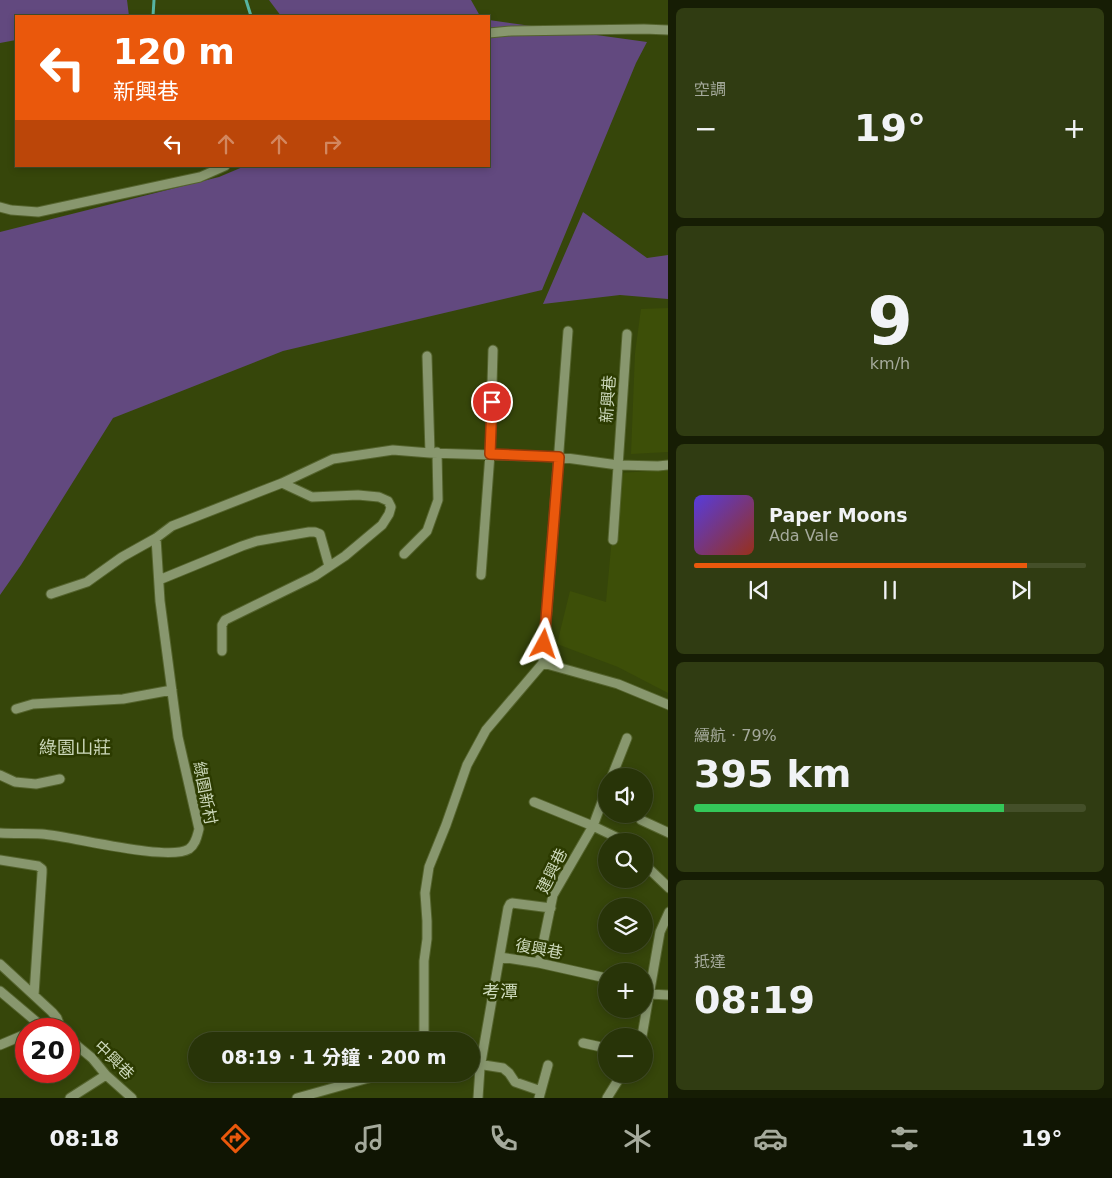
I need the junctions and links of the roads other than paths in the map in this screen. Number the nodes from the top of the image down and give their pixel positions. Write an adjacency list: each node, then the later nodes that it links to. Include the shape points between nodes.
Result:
1 (668, 30): 2 (street)
2 (490, 33)
3 (223, 167): 4 (street, via 200,177 38,212)
4 (0, 207)
5 (568, 331): 11 (street)
6 (627, 334): 12 (street, 新興巷)
7 (493, 350): 10 (street)
8 (426, 356): 9 (street)
9 (434, 452): 10 (street); 14 (street, via 394,450 333,459); 17 (street, via 438,500 427,530)
10 (490, 454): 11 (street); 19 (street)
11 (559, 457): 12 (street); 23 (street)
12 (618, 465): 13 (street); 16 (street, 新興巷)
13 (668, 465)
14 (282, 483): 15 (street, via 172,526); 18 (street, via 312,497 358,495 388,501 391,507 382,525)
15 (156, 538): 20 (street, 綠園新村); 21 (street, via 87,582)
16 (614, 540)
17 (404, 554)
18 (329, 566): 20 (street, via 320,534 308,532 256,541); 22 (street, via 316,576 225,620 222,625)
19 (480, 575)
20 (159, 580): 24 (street, 綠園新村)
21 (50, 594)
22 (222, 651)
23 (543, 663): 25 (street, via 618,684); 54 (street, via 486,730 470,758 429,867 425,893)
24 (172, 690): 26 (street, via 123,699 33,704); 36 (street, 綠園新村, via 178,737 199,829 195,843 188,849 172,853 43,834)
25 (668, 704)
26 (16, 709)
27 (627, 738): 28 (street)
28 (615, 768)
29 (0, 775): 30 (street, via 15,782 36,784)
30 (60, 779)
31 (534, 802): 34 (street)
32 (598, 813): 34 (street, 建興巷)
33 (646, 823): 37 (street)
34 (593, 826): 35 (street); 41 (street, 建興巷, via 556,890)
35 (608, 833)
36 (0, 834)
37 (668, 834)
38 (0, 860): 50 (street, via 42,869)
39 (653, 873): 40 (street)
40 (668, 888)
41 (550, 908): 43 (street, 復興巷, via 510,904); 44 (street, 建興巷)
42 (668, 912): 46 (street)
43 (500, 957): 44 (street, 復興巷); 58 (street)
44 (539, 963): 47 (street, 復興巷)
45 (0, 964): 50 (street)
46 (653, 965)
47 (598, 976)
48 (653, 990): 51 (street)
49 (0, 991): 52 (street)
50 (34, 995): 53 (street)
51 (668, 995)
52 (31, 1018)
53 (57, 1018)
54 (424, 1032)
55 (15, 1039): 57 (street)
56 (583, 1043): 59 (street)
57 (0, 1045)
58 (480, 1045)
59 (598, 1046)
60 (80, 1048): 63 (street, 中興巷)
61 (480, 1064): 67 (street, via 502,1068 515,1082)
62 (548, 1065): 67 (street)
63 (106, 1075): 68 (street); 69 (street, 中興巷)
64 (354, 1082): 70 (street)
65 (477, 1082): 71 (street)
66 (616, 1083): 72 (street)
67 (540, 1094)
68 (70, 1098)
69 (132, 1098)
70 (296, 1098)
71 (478, 1098)
72 (607, 1098)

